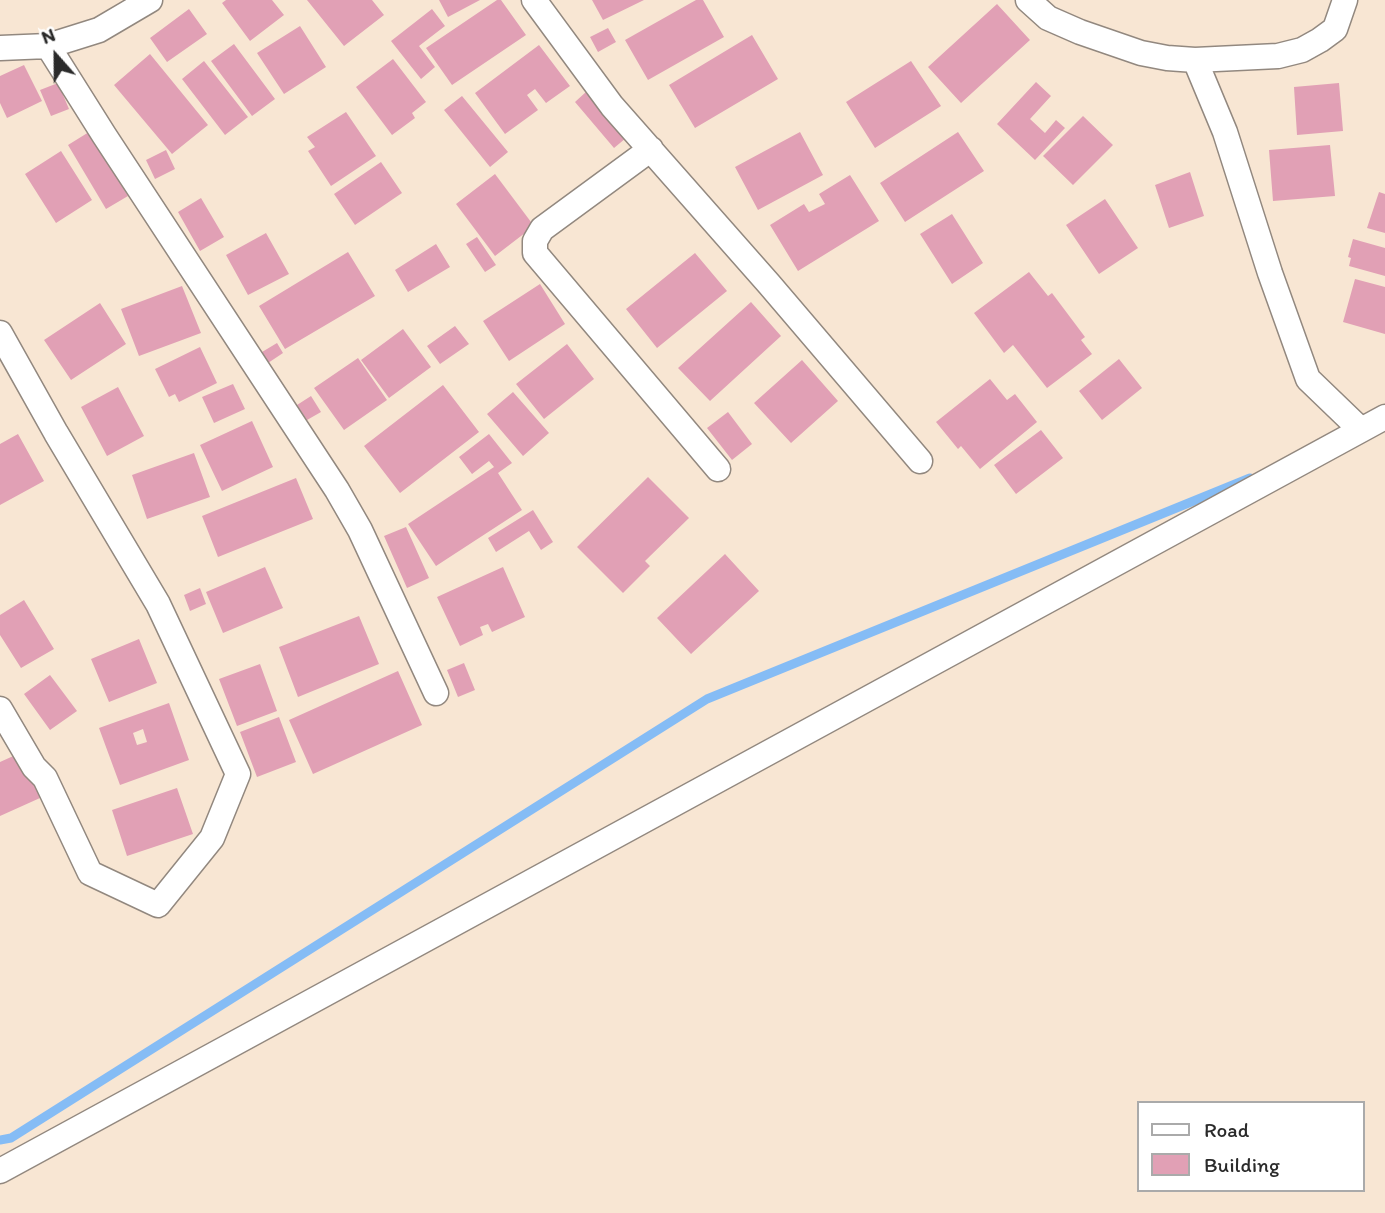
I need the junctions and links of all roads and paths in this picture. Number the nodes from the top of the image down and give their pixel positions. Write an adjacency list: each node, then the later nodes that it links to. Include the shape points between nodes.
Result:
1 (150, 0): 5 (street, via 99,30)
2 (534, 0): 8 (street, via 612,106)
3 (1028, 0): 7 (street, via 1048,18 1080,32 1140,52)
4 (1345, 0): 7 (street, via 1335,29 1302,50 1278,56)
5 (48, 46): 6 (street); 14 (street, via 337,490)
6 (0, 48)
7 (1195, 60): 11 (street, via 1225,132 1308,379)
8 (651, 149): 12 (street); 13 (street, via 542,229 535,253)
9 (0, 333): 15 (street, via 158,604 238,774 212,838 158,905 90,873 45,778)
10 (1385, 417): 11 (street)
11 (1361, 430): 16 (street)
12 (920, 461)
13 (718, 469)
14 (436, 693)
15 (0, 709)
16 (0, 1171)

